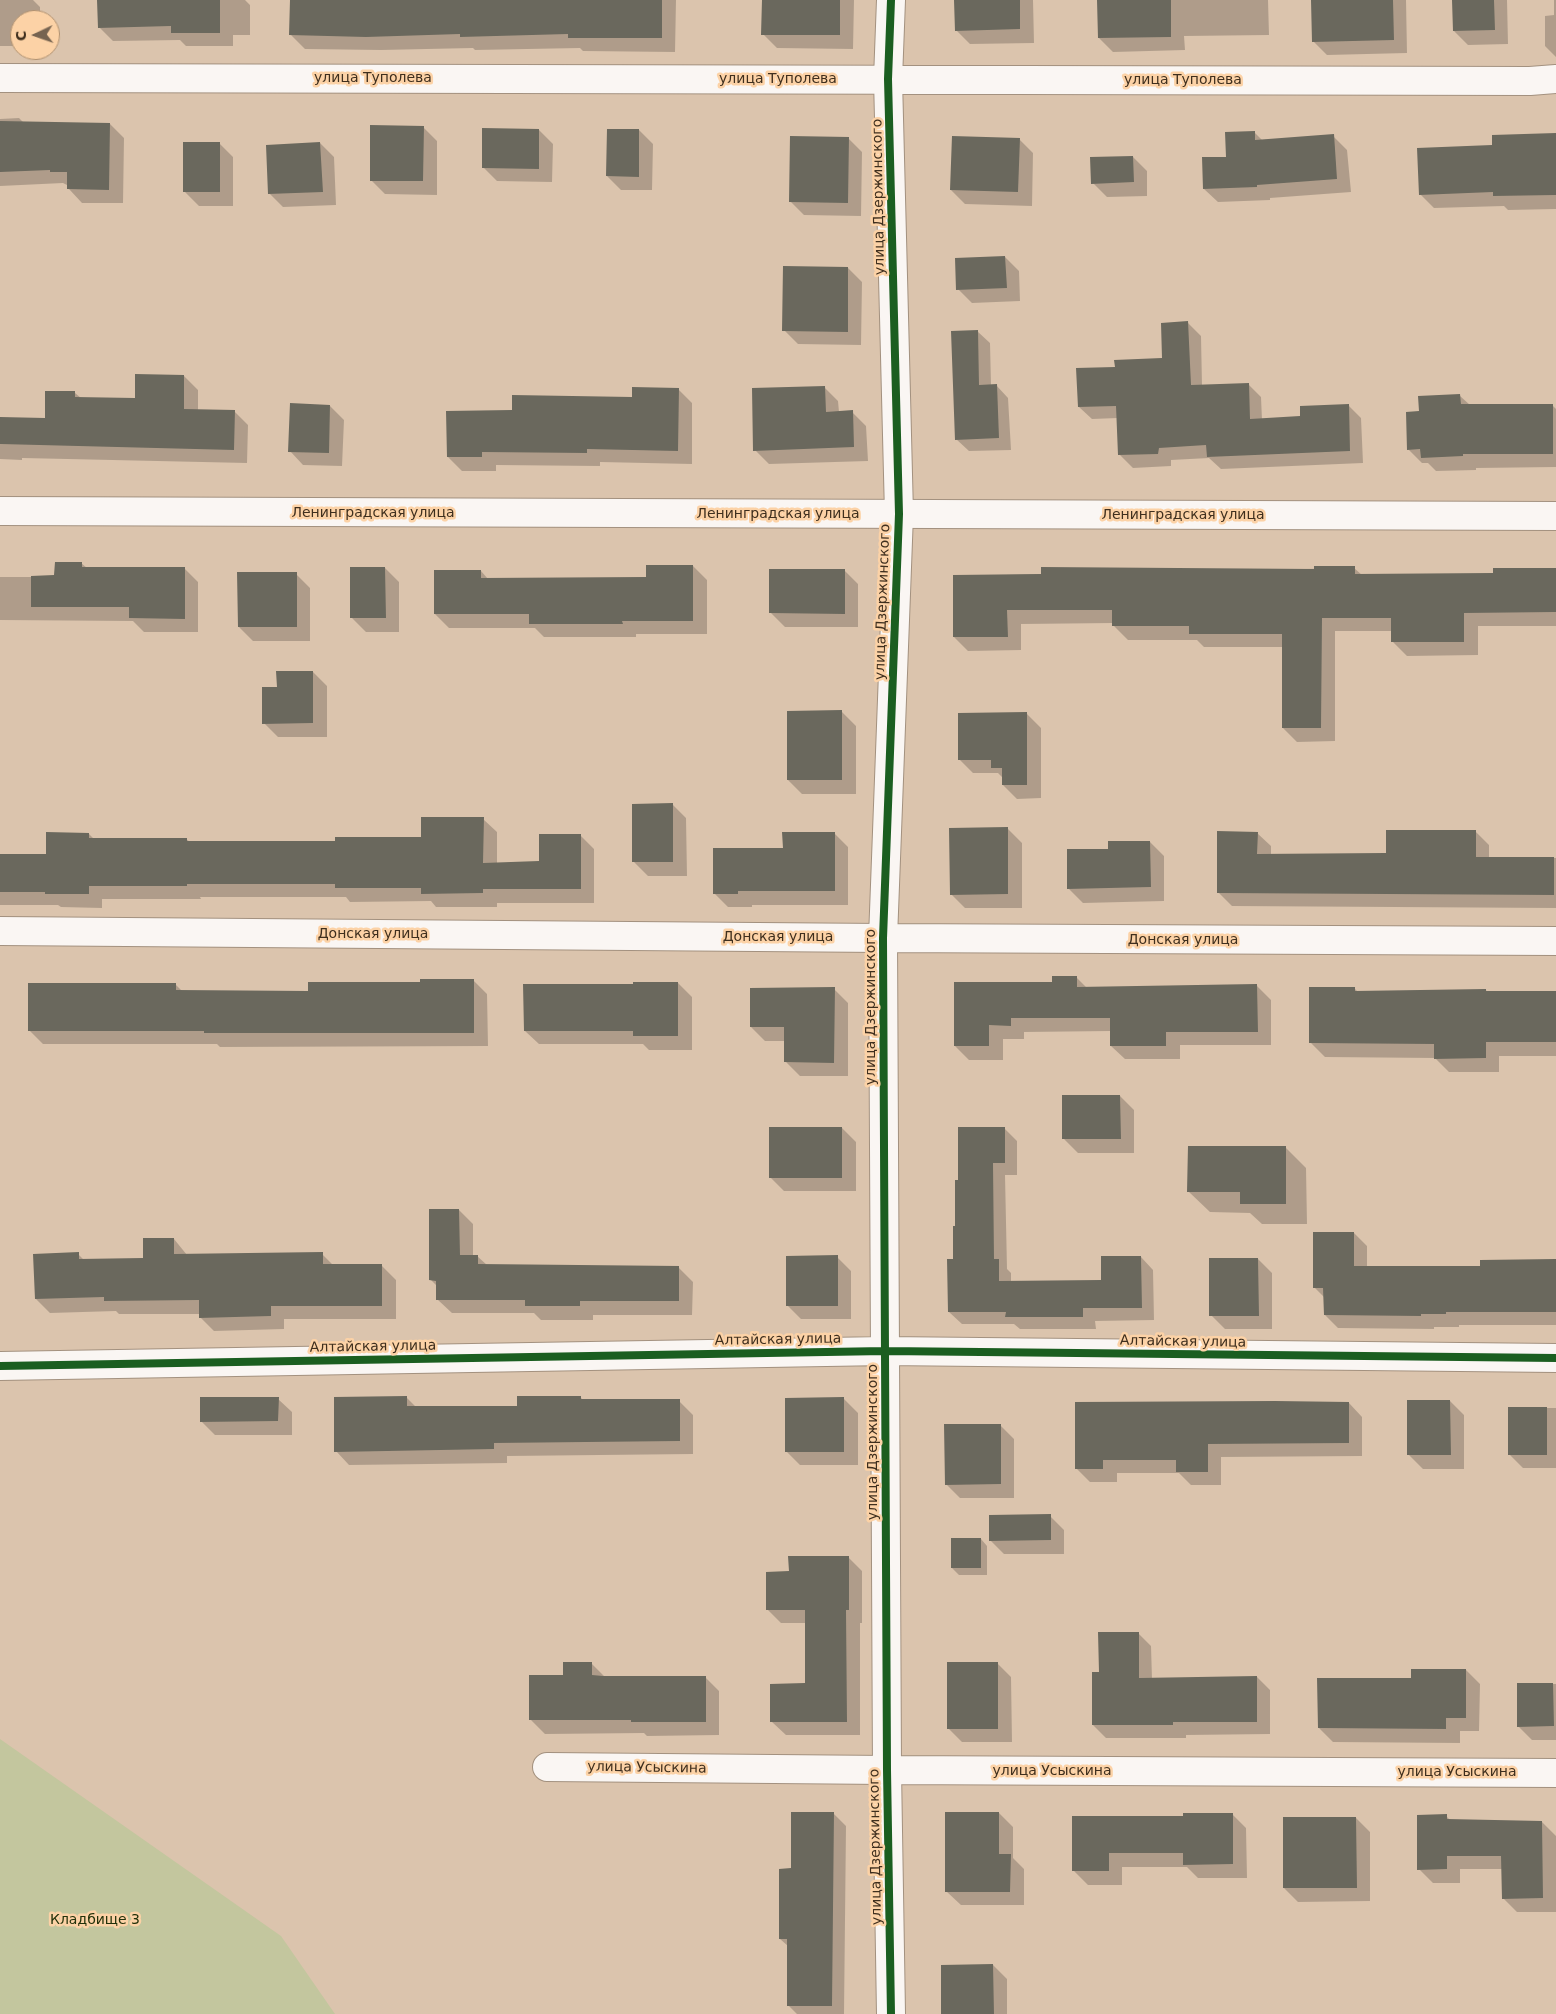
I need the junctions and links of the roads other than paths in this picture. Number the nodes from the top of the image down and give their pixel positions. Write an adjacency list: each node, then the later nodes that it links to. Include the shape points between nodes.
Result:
1 (891, 0): 3 (street, улица Дзержинского)
2 (0, 78): 3 (street, улица Туполева)
3 (888, 79): 4 (street, улица Туполева); 6 (street, улица Дзержинского)
4 (1556, 80)
5 (0, 511): 6 (street, Ленинградская улица)
6 (899, 514): 7 (street, Ленинградская улица); 9 (street, улица Дзержинского)
7 (1556, 516)
8 (0, 931): 9 (street, Донская улица)
9 (883, 938): 10 (street, Донская улица); 11 (street, улица Дзержинского)
10 (1556, 941)
11 (885, 1351): 12 (street, Алтайская улица); 13 (street, Алтайская улица); 15 (street, улица Дзержинского)
12 (1556, 1358)
13 (0, 1366)
14 (547, 1767): 15 (street, улица Усыскина)
15 (887, 1770): 16 (street, улица Усыскина); 17 (street, улица Дзержинского)
16 (1556, 1773)
17 (891, 2014)

